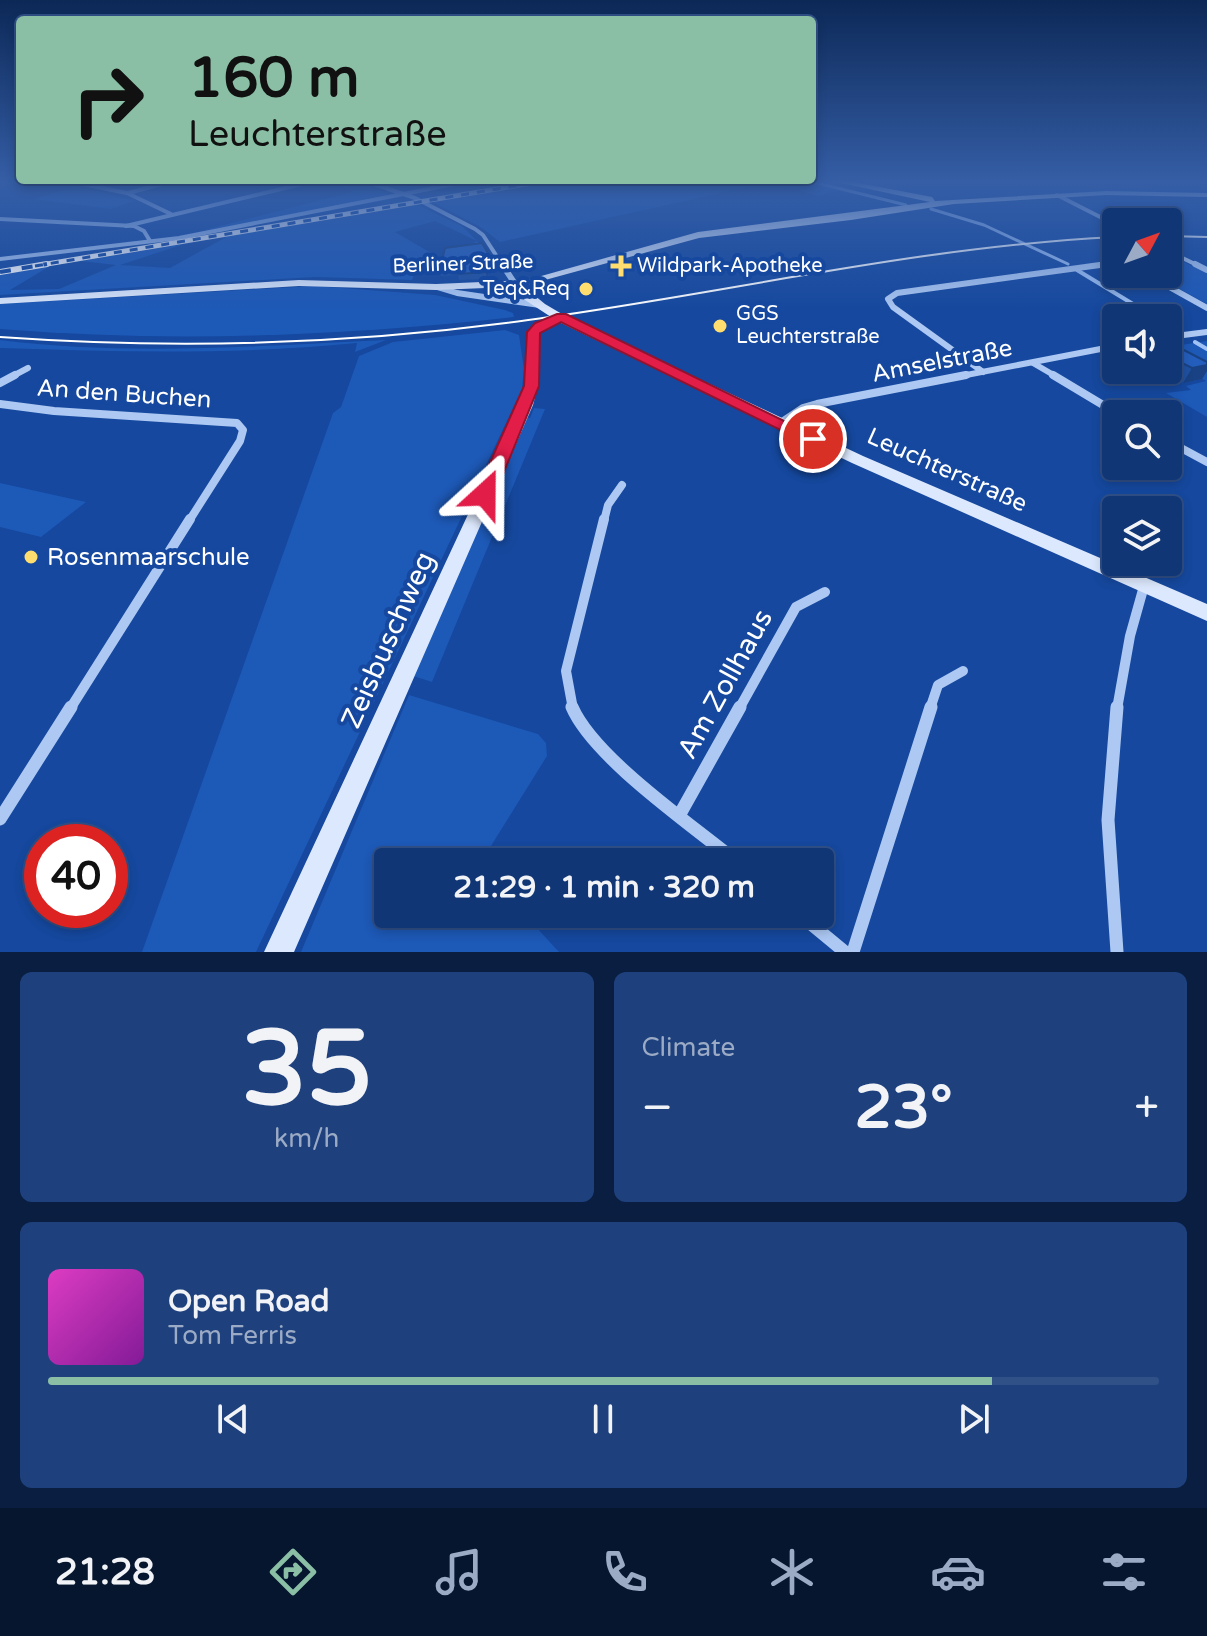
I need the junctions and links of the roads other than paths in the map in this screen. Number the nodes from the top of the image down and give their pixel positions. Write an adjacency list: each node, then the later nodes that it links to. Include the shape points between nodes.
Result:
1 (98, 224): 6 (street)
2 (132, 224): 6 (street)
3 (243, 224): 7 (street)
4 (464, 224): 12 (street, Leuchterstraße, via 483,235)
5 (788, 224): 12 (main road, Berliner Straße, via 698,235)
6 (126, 226): 7 (street, via 139,228)
7 (150, 241): 9 (street)
8 (1182, 258): 11 (street)
9 (0, 259)
10 (1102, 264): 24 (street, via 897,293 888,299)
11 (1207, 270)
12 (515, 284): 13 (main road, Berliner Straße); 16 (main road, Leuchterstraße)
13 (436, 287): 15 (main road, Berliner Straße, via 317,283); 16 (street, Leuchterstraße)
14 (1171, 288): 17 (street)
15 (0, 301)
16 (540, 305): 18 (main road, Leuchterstraße)
17 (1207, 308)
18 (561, 317): 28 (main road, Leuchterstraße); 40 (main road, Zeisbuschweg, via 534,332 526,405)
19 (1207, 332): 20 (street)
20 (1182, 335)
21 (1102, 349): 22 (street, Amselstraße)
22 (1033, 362): 24 (street, Amselstraße); 27 (street)
23 (28, 368): 25 (street, An den Buchen)
24 (983, 372): 28 (street, Amselstraße, via 817,404)
25 (0, 383)
26 (0, 404): 37 (street, An den Buchen, via 222,420 243,430)
27 (1102, 404)
28 (779, 424): 32 (main road, Leuchterstraße)
29 (1182, 449): 30 (street)
30 (1207, 462)
31 (622, 485): 36 (street, via 608,505 566,671 569,699 581,727)
32 (1144, 586): 34 (main road, Leuchterstraße); 43 (street, via 1123,673 1107,785)
33 (825, 592): 36 (street, Am Zollhaus, via 796,607)
34 (1207, 613)
35 (963, 671): 42 (street, via 938,685)
36 (680, 814): 38 (street)
37 (0, 819)
38 (720, 848)
39 (816, 928): 41 (street)
40 (279, 952)
41 (845, 952)
42 (853, 952)
43 (1117, 952)

